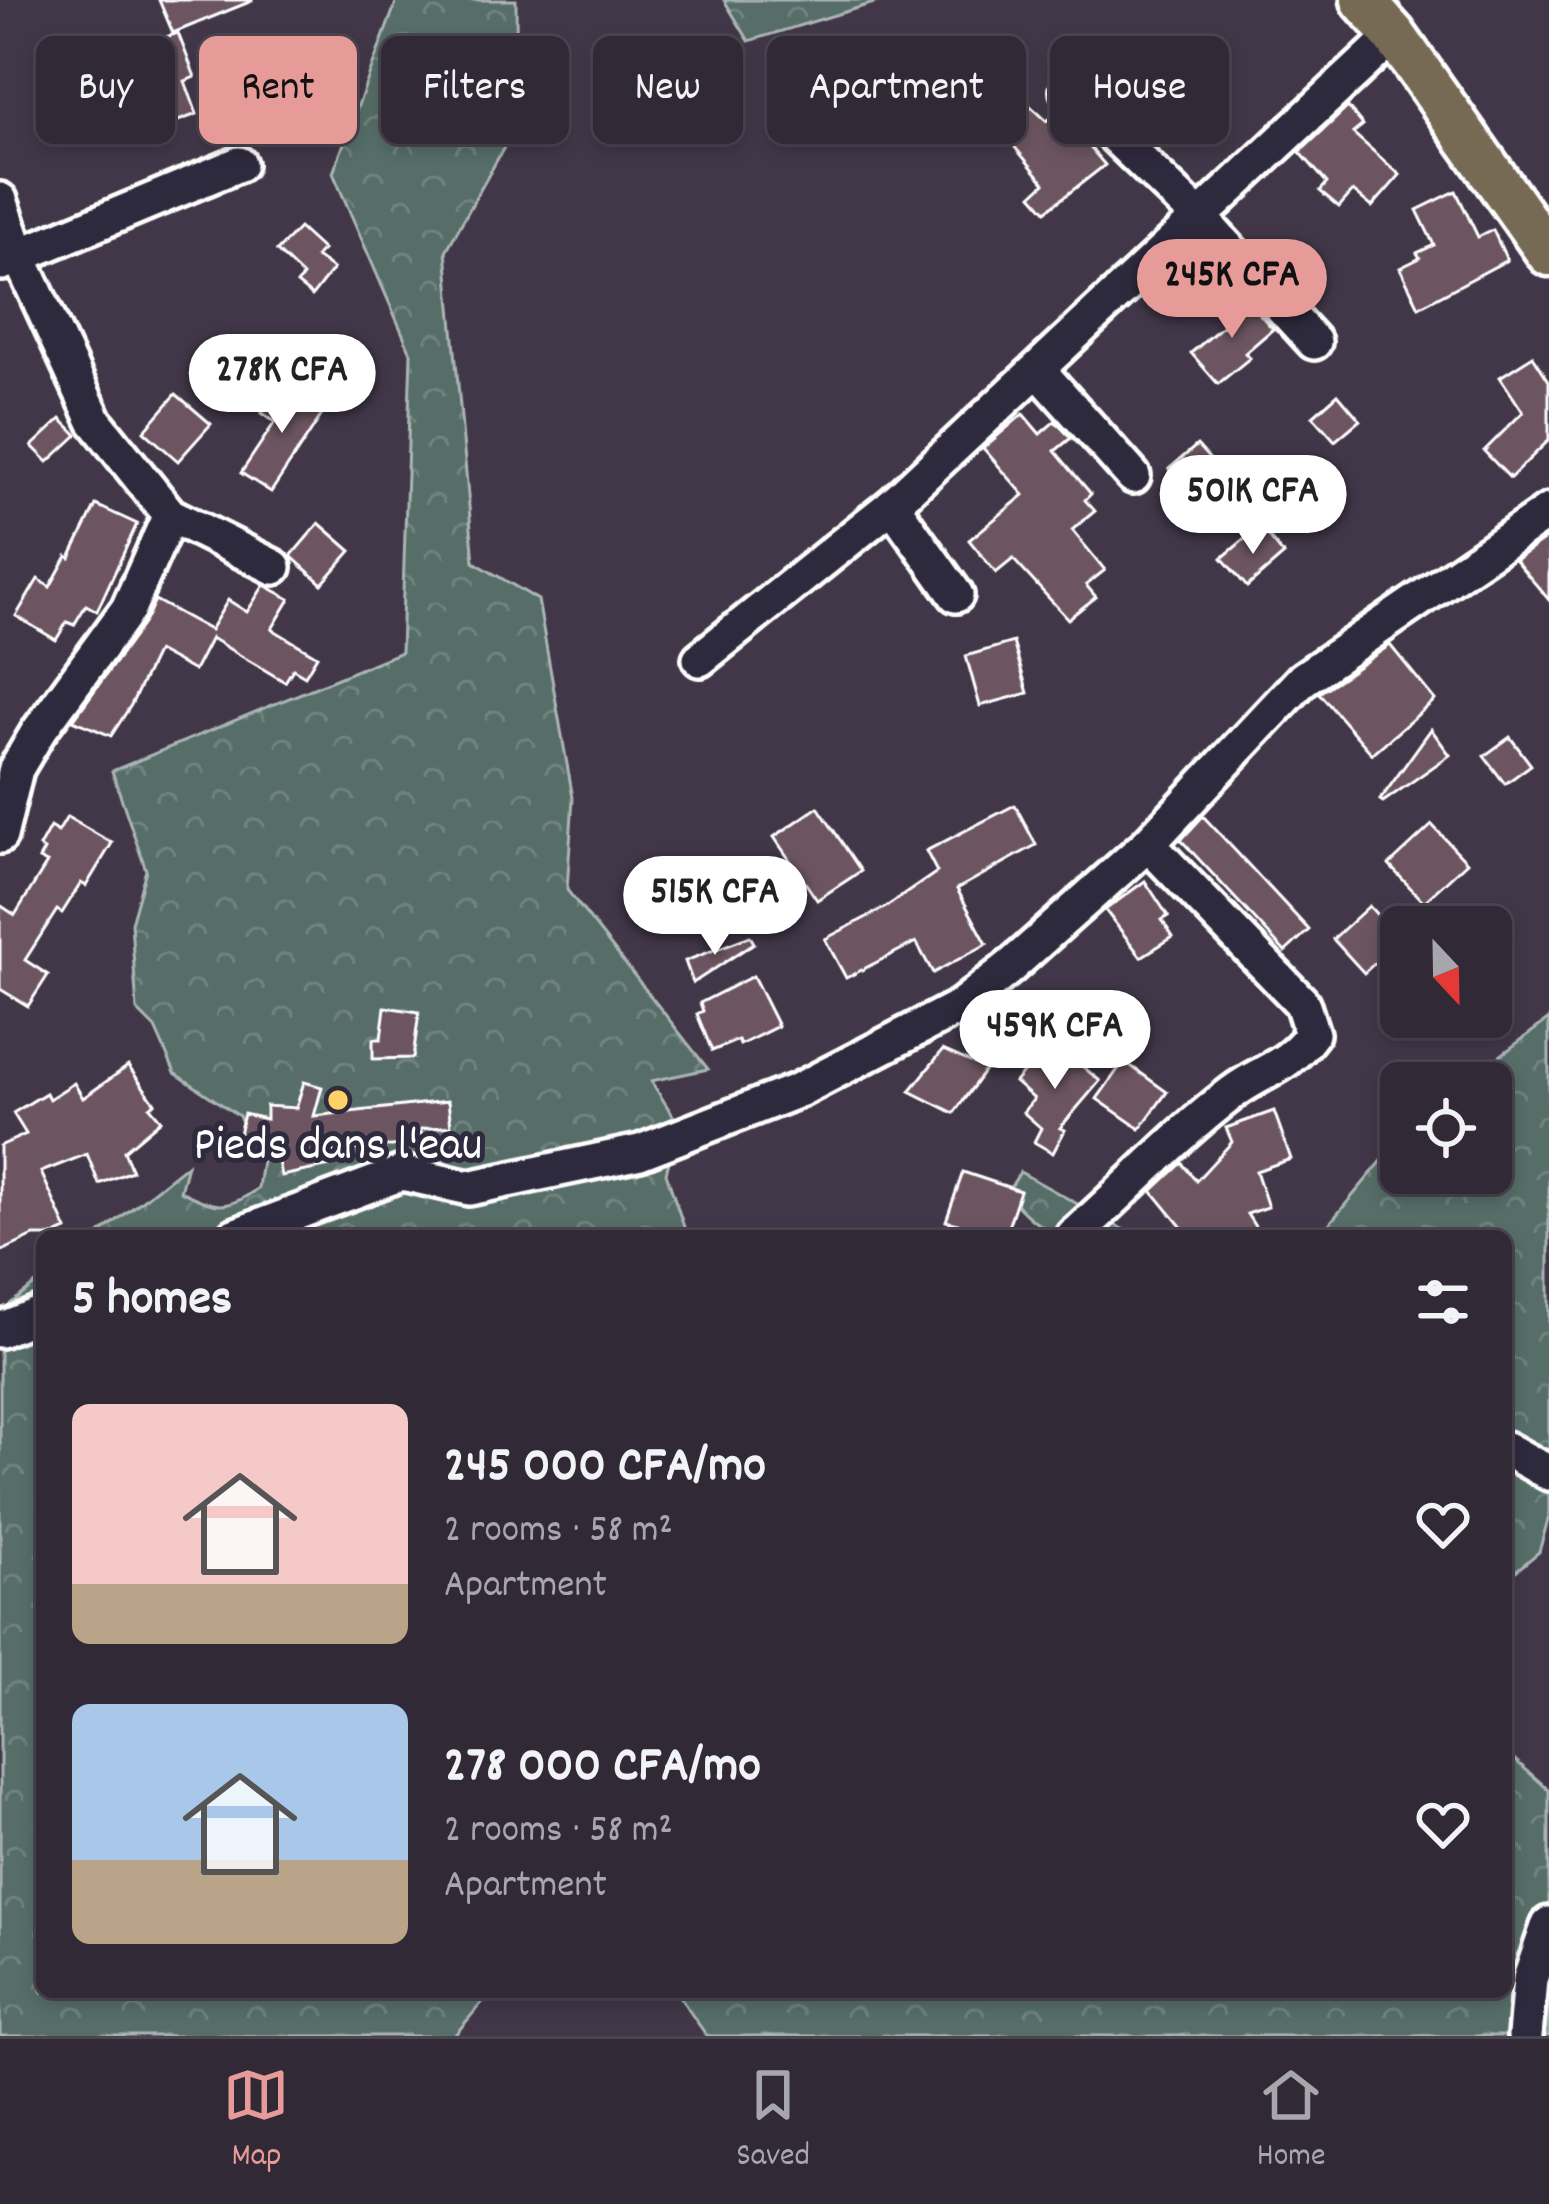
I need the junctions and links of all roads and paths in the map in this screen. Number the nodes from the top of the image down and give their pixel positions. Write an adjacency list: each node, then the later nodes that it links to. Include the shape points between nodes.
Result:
1 (1363, 0): 2 (main road)
2 (1394, 35): 6 (street); 7 (main road)
3 (1123, 144): 6 (street)
4 (239, 164): 8 (street)
5 (0, 200): 8 (street)
6 (1202, 219): 9 (street); 10 (street)
7 (1549, 254)
8 (9, 260): 14 (street, via 95,421)
9 (1314, 342)
10 (1039, 371): 11 (street); 12 (street)
11 (1133, 476)
12 (892, 505): 16 (street); 17 (street)
13 (1549, 511): 19 (street, via 1303,679)
14 (170, 515): 15 (street); 18 (street, via 128,610 16,769)
15 (274, 567)
16 (956, 595)
17 (700, 659)
18 (0, 836)
19 (1148, 844): 20 (street, via 961,1006 799,1090 640,1152 469,1188 402,1172); 21 (street, via 1302,1003 1312,1034 1294,1059 1235,1090 1171,1143)
20 (250, 1230)
21 (1080, 1230)
22 (36, 1315): 23 (street)
23 (0, 1330)
24 (1512, 1452): 25 (street)
25 (1549, 1473)
26 (1549, 1924): 27 (street, via 1530,1979)
27 (1525, 2036)

